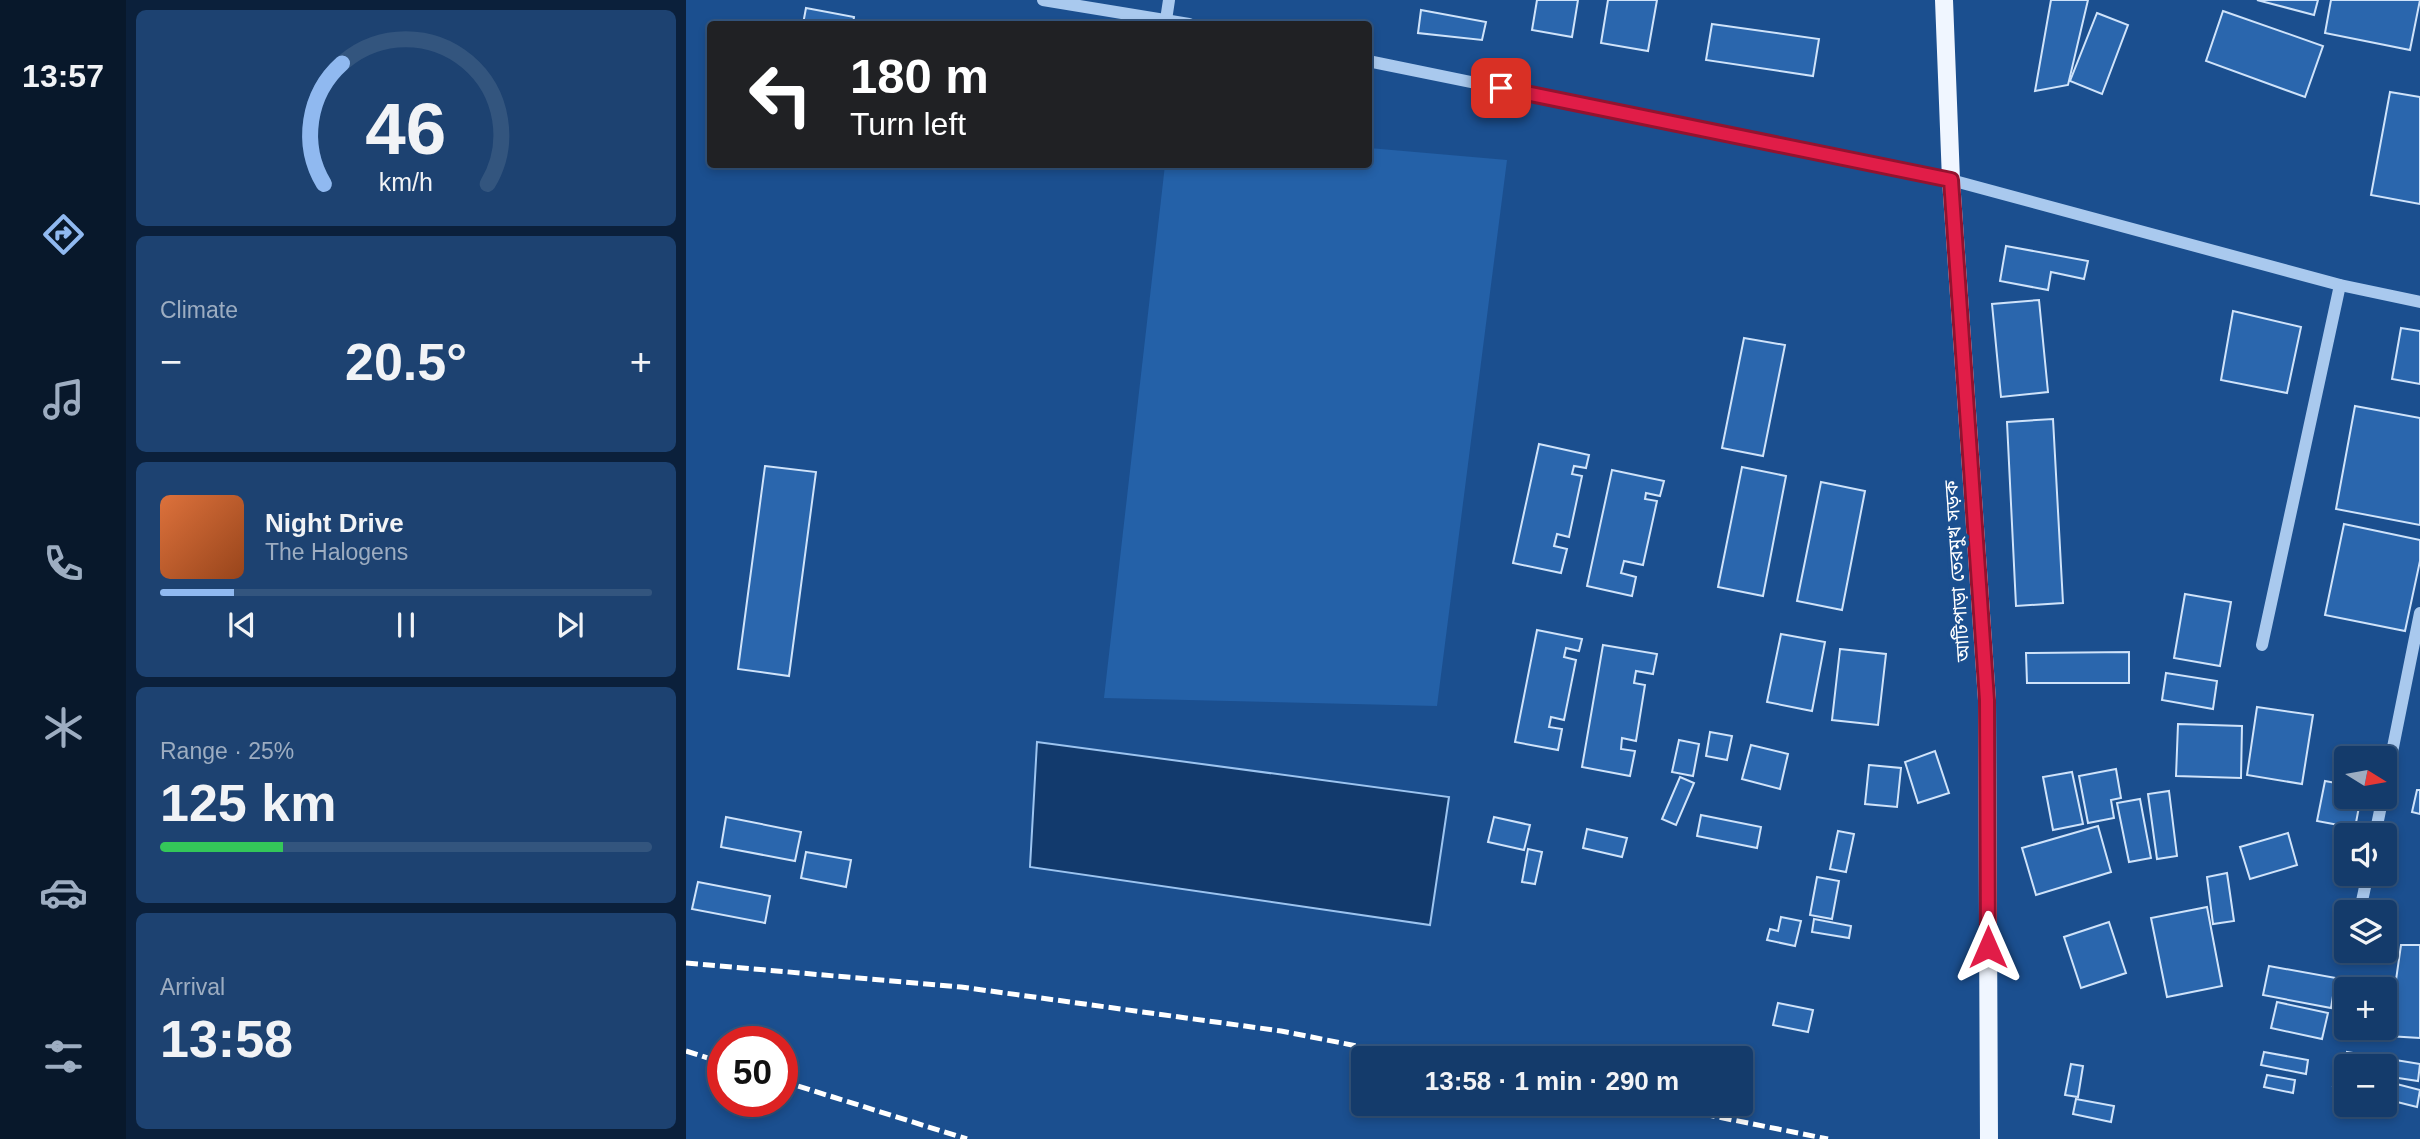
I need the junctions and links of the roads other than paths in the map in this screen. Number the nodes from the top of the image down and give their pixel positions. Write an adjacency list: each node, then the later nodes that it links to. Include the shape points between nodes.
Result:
1 (1043, 0): 4 (street)
2 (1169, 0): 4 (street)
3 (1944, 0): 7 (main road, আটিপাড়া তেরমুখ সড়ক)
4 (1166, 20): 5 (street)
5 (1172, 21)
6 (1372, 62): 7 (street)
7 (1951, 180): 8 (street); 13 (main road, আটিপাড়া তেরমুখ সড়ক, via 1987,700)
8 (2340, 285): 9 (street); 11 (street)
9 (2420, 302)
10 (2420, 612): 12 (street)
11 (2262, 645)
12 (2393, 746)
13 (1989, 1139)

